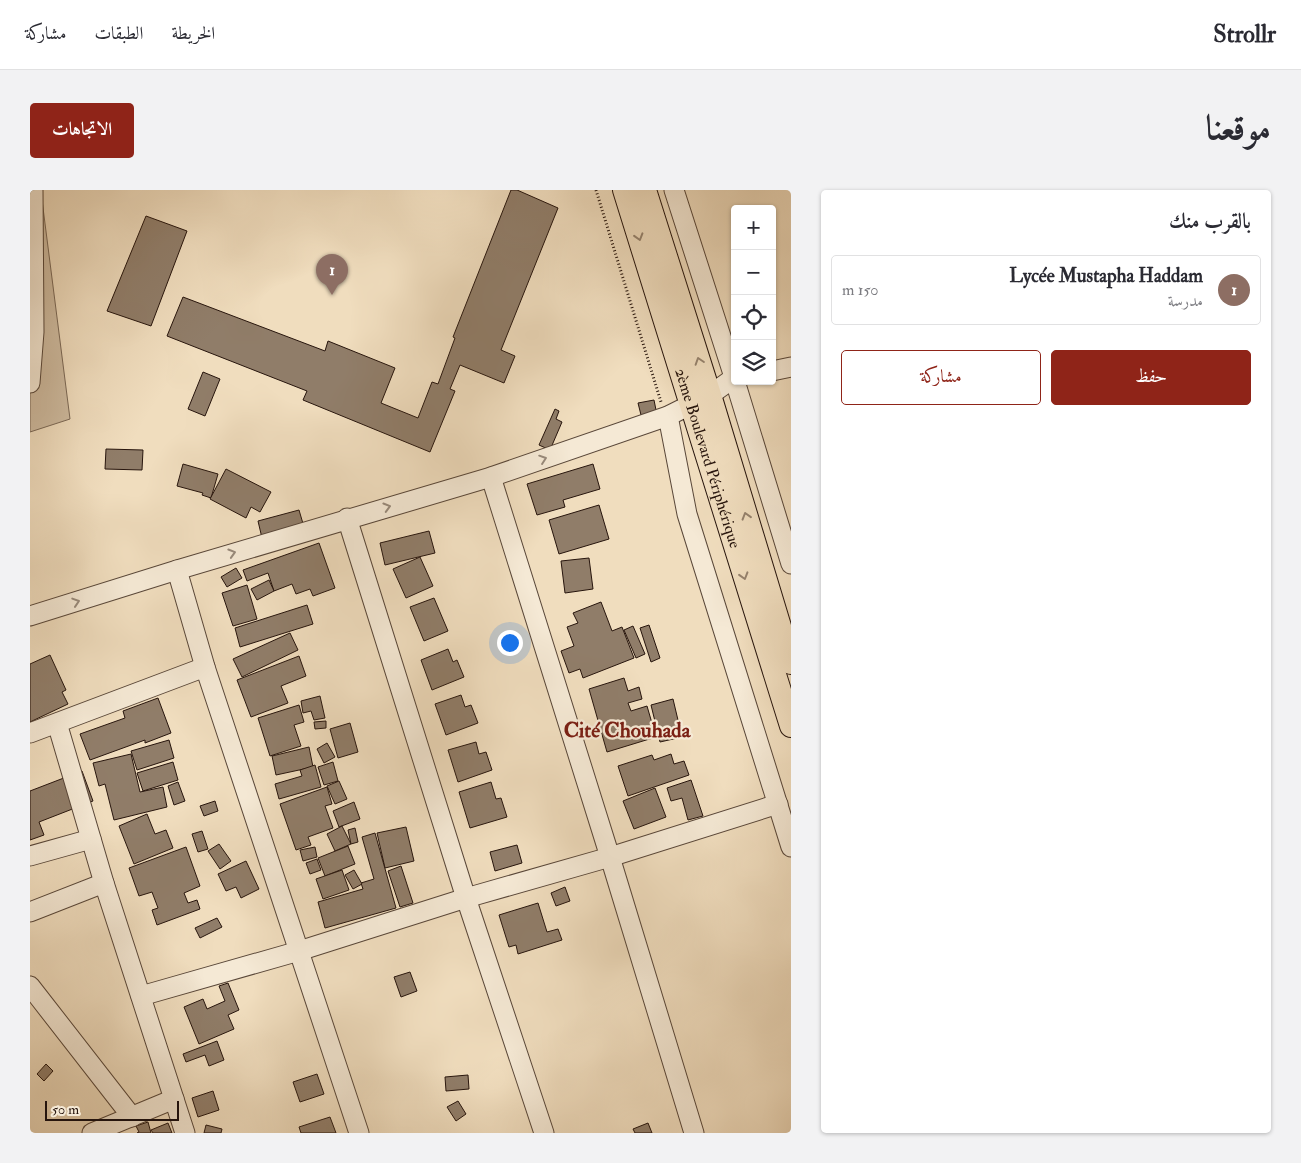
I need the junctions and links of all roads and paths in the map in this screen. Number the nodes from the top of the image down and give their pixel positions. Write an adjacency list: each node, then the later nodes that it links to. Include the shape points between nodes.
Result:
1 (33, 190): 10 (street, via 34,332)
2 (596, 190): 13 (path)
3 (624, 190): 12 (main road, 2ème Boulevard Périphérique, one-way to 12)
4 (645, 190): 12 (main road, 2ème Boulevard Périphérique, one-way to 4)
5 (674, 190): 6 (street)
6 (731, 367)
7 (791, 367): 8 (street)
8 (776, 369)
9 (731, 381): 12 (street)
10 (30, 383)
11 (737, 385): 16 (street)
12 (700, 400): 13 (street); 19 (main road, 2ème Boulevard Périphérique, one-way to 12); 22 (main road, 2ème Boulevard Périphérique, one-way to 22)
13 (665, 409): 14 (street, one-way to 13); 24 (street, via 686,514)
14 (491, 477): 15 (street, one-way to 14); 28 (street)
15 (347, 518): 17 (street, one-way to 15); 30 (street)
16 (791, 564)
17 (178, 570): 18 (street, one-way to 17); 20 (street)
18 (30, 616)
19 (791, 663)
20 (205, 668): 21 (street); 32 (street)
21 (57, 723): 23 (street); 25 (street)
22 (791, 726)
23 (30, 733)
24 (778, 804): 26 (street); 28 (street)
25 (91, 839): 27 (street); 29 (street)
26 (791, 846)
27 (30, 856)
28 (610, 857): 30 (street); 41 (street)
29 (104, 883): 31 (street); 34 (street)
30 (466, 898): 32 (street); 40 (street)
31 (30, 912)
32 (299, 951): 34 (street); 39 (street)
33 (30, 986): 36 (street)
34 (141, 996): 35 (street)
35 (174, 1099): 36 (street); 38 (street)
36 (132, 1118): 37 (street)
37 (92, 1133)
38 (185, 1133)
39 (359, 1133)
40 (544, 1133)
41 (694, 1133)

